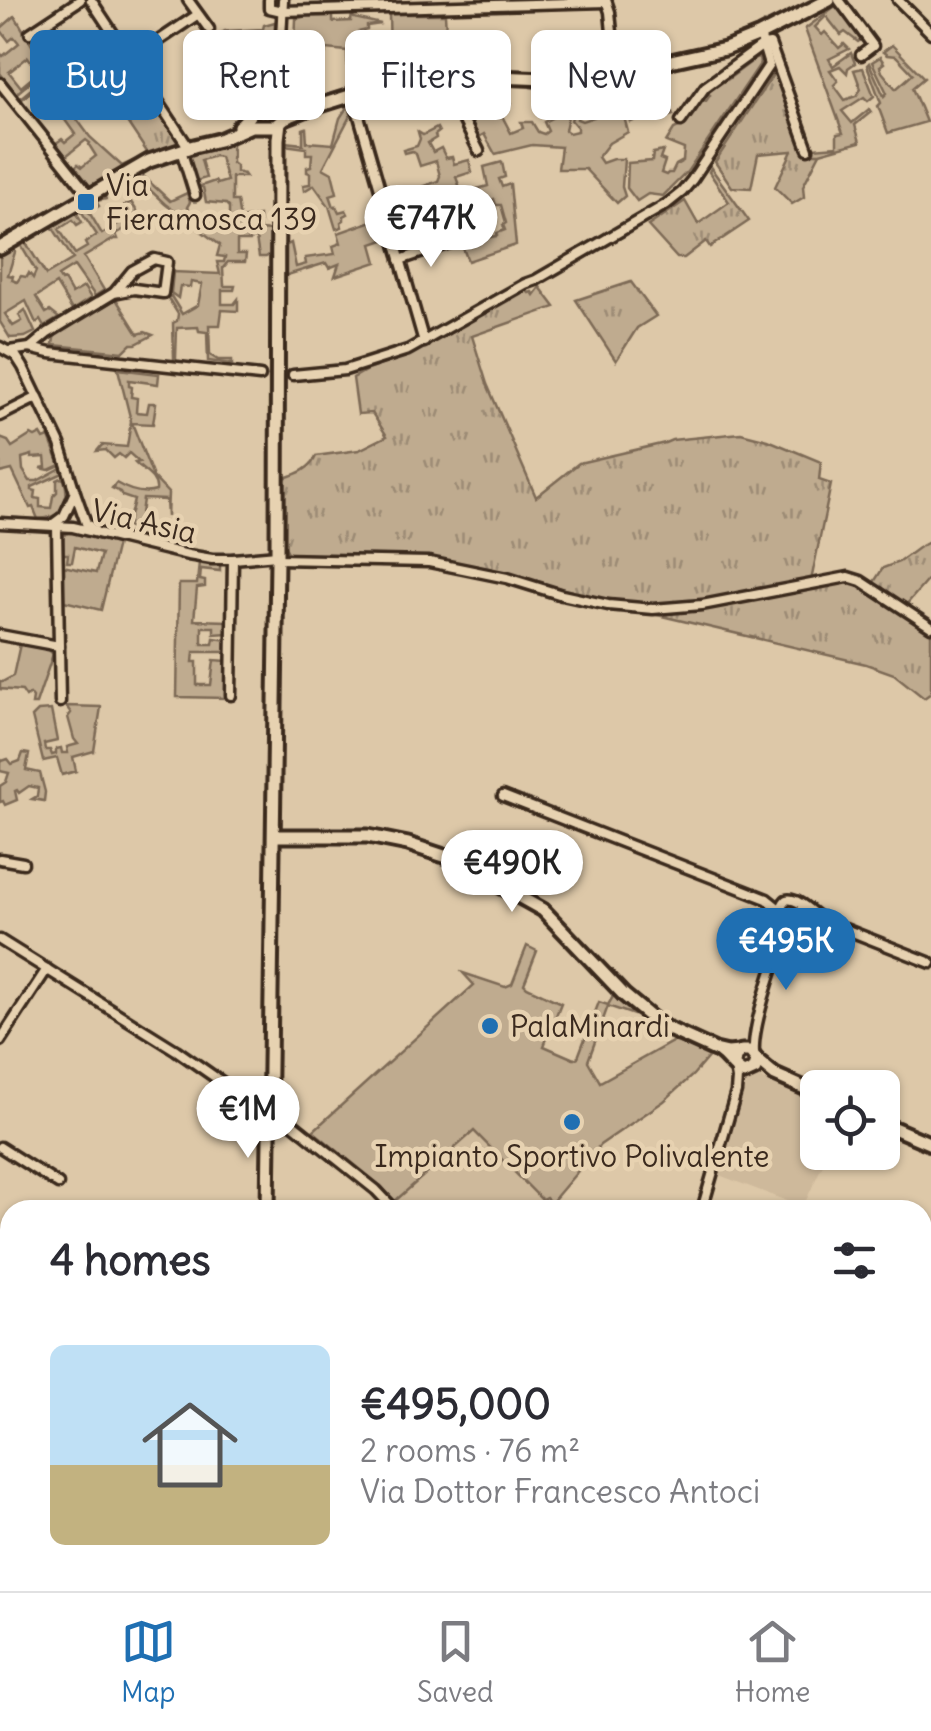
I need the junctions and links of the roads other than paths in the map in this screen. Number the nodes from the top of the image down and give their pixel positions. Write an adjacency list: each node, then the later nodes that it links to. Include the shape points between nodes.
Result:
1 (80, 0): 14 (street)
2 (90, 0): 15 (street)
3 (188, 0): 12 (street)
4 (269, 0): 11 (street, via 268,8)
5 (283, 0): 11 (street)
6 (829, 0): 20 (main road)
7 (839, 0): 21 (street, via 874,46)
8 (898, 0): 18 (street)
9 (606, 1): 10 (street); 17 (street)
10 (505, 2): 11 (street)
11 (282, 10): 16 (street)
12 (198, 15): 13 (street); 19 (street)
13 (209, 29)
14 (35, 30)
15 (110, 30)
16 (281, 30)
17 (612, 30)
18 (931, 33)
19 (163, 38)
20 (762, 40): 22 (main road); 31 (street, via 705,87); 34 (street, via 770,44); 42 (street, via 768,66 682,192)
21 (862, 55)
22 (671, 62)
23 (0, 83): 36 (street)
24 (163, 110): 33 (street)
25 (247, 120): 33 (main road)
26 (258, 120): 32 (main road)
27 (277, 120): 32 (main road)
28 (282, 120): 32 (main road)
29 (360, 120): 40 (street)
30 (464, 120): 35 (street)
31 (681, 121)
32 (273, 124): 33 (main road); 53 (main road)
33 (188, 148): 36 (main road); 37 (street)
34 (808, 148)
35 (480, 151)
36 (89, 195): 39 (main road)
37 (194, 195)
38 (450, 243): 40 (street)
39 (0, 248)
40 (400, 260): 42 (street)
41 (114, 293): 41 (street, via 163,292 167,262 140,265); 43 (street)
42 (424, 342): 45 (street, via 345,370)
43 (30, 348): 44 (street); 46 (street)
44 (4, 349): 47 (street, via 23,366)
45 (293, 375)
46 (260, 376)
47 (38, 397): 48 (street); 49 (street)
48 (0, 416)
49 (75, 492): 51 (street); 52 (street)
50 (0, 523): 51 (street, Via Asia)
51 (54, 526): 52 (street, Via Asia); 57 (street)
52 (98, 534): 54 (street, Via Asia)
53 (277, 557): 54 (street, Via Asia); 55 (street, Via Asia, via 429,562 608,605 653,609 848,577); 61 (main road)
54 (233, 560): 58 (street)
55 (931, 627)
56 (0, 635): 57 (street)
57 (59, 646): 59 (street)
58 (232, 695)
59 (60, 702)
60 (503, 796): 64 (street)
61 (274, 836): 76 (main road, via 368,836 450,858 540,908 648,1016); 82 (main road)
62 (0, 859): 63 (street)
63 (23, 862)
64 (767, 899): 65 (street); 67 (street)
65 (786, 900): 66 (street); 67 (street)
66 (802, 905): 68 (street); 69 (street)
67 (782, 912): 68 (street); 71 (street)
68 (796, 918): 69 (street); 71 (street)
69 (822, 920): 72 (street)
70 (0, 940): 73 (street)
71 (782, 941): 74 (street)
72 (931, 963)
73 (47, 970): 75 (street); 82 (street)
74 (754, 1034): 77 (street); 78 (street)
75 (0, 1041)
76 (715, 1050): 77 (main road); 79 (main road)
77 (740, 1051): 78 (main road); 79 (main road, via 735,1056)
78 (756, 1058): 79 (main road, via 755,1069); 80 (main road)
79 (741, 1070): 80 (main road); 89 (street)
80 (775, 1075): 81 (main road)
81 (800, 1086)
82 (269, 1112): 87 (main road); 88 (street)
83 (900, 1131): 84 (main road)
84 (931, 1144)
85 (0, 1146): 86 (street)
86 (58, 1184)
87 (268, 1200)
88 (386, 1200)
89 (705, 1200)

